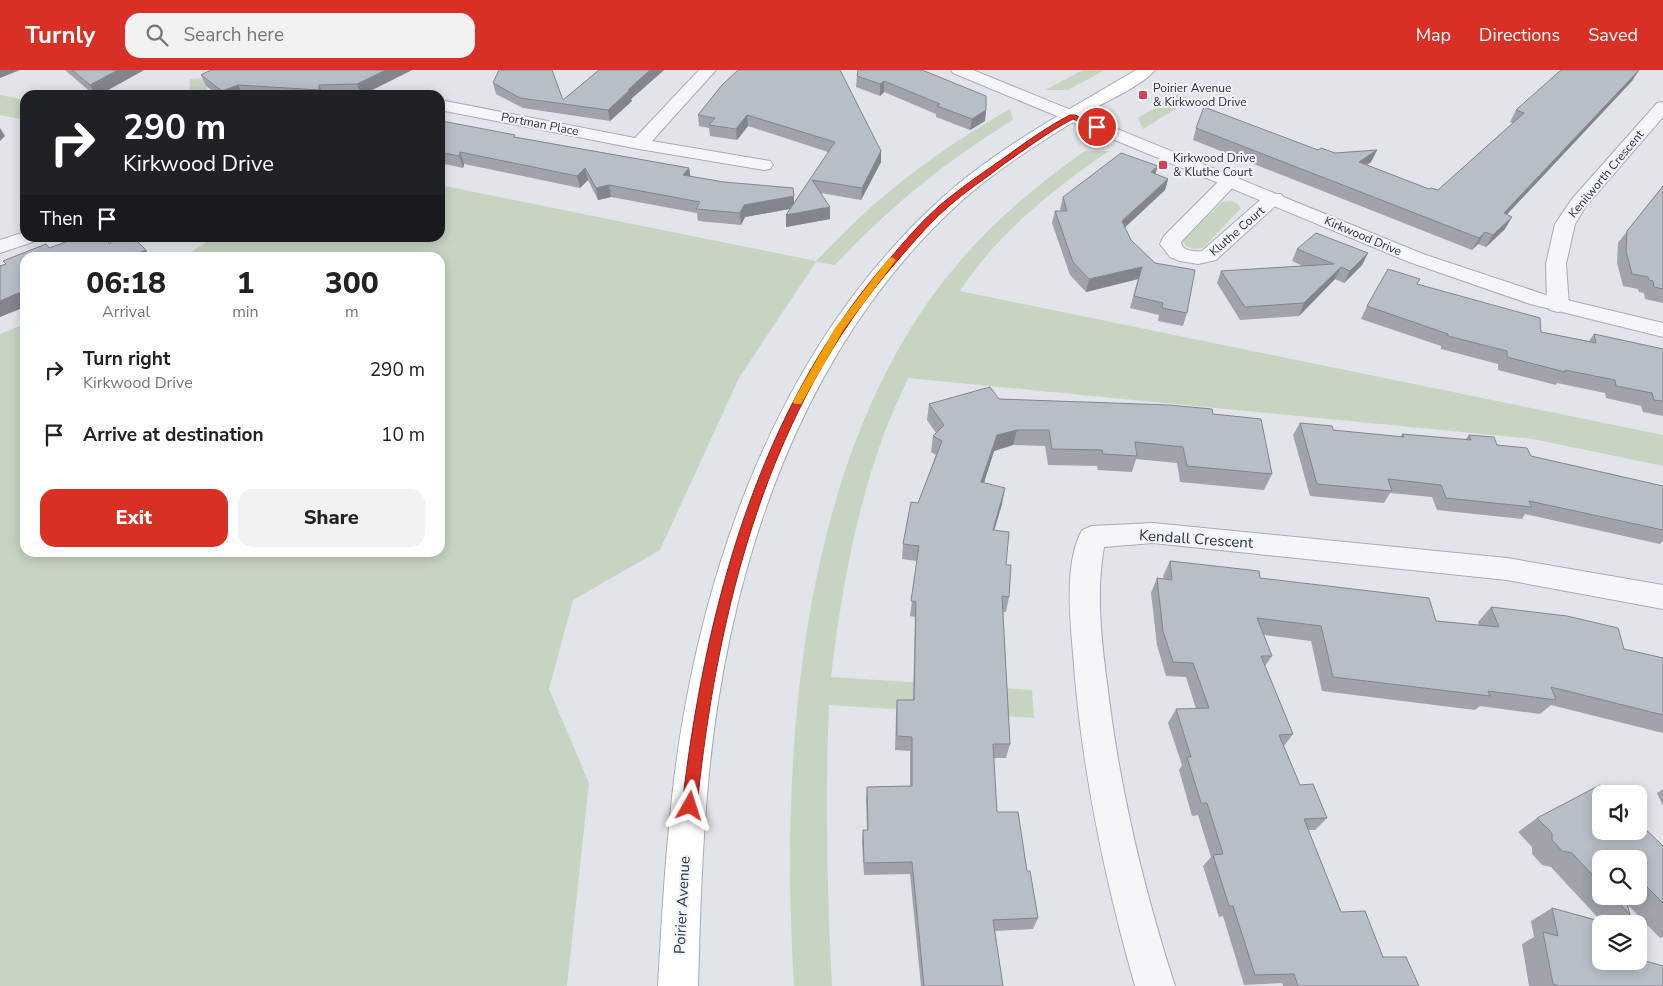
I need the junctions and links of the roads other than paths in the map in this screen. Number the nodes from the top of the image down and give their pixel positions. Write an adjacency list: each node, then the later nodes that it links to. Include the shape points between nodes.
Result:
1 (708, 70): 7 (street)
2 (959, 70): 6 (street, Kirkwood Drive)
3 (1146, 70): 6 (main road, Poirier Avenue)
4 (445, 98): 7 (street, Portman Place)
5 (1663, 107): 13 (street, Kenilworth Crescent, via 1565,224 1556,264)
6 (1072, 116): 9 (street, Kirkwood Drive); 16 (main road, Poirier Avenue, via 952,199 923,226 867,290 840,328 790,416 747,525 727,591 712,660 696,753 684,859)
7 (639, 144): 8 (street, Portman Place)
8 (764, 165)
9 (1231, 180): 10 (street, Kirkwood Drive); 10 (street, Kluthe Court, via 1171,240 1176,252 1196,258 1209,256)
10 (1274, 198): 13 (street, Kirkwood Drive, via 1416,258 1491,286)
11 (20, 240): 12 (street)
12 (0, 247)
13 (1558, 305): 14 (street, Kirkwood Drive)
14 (1663, 330)
15 (1663, 597): 17 (street, Kendall Crescent, via 1507,569 1153,533 1092,538 1085,578 1093,706 1104,783 1121,860)
16 (678, 986)
17 (1155, 986)

